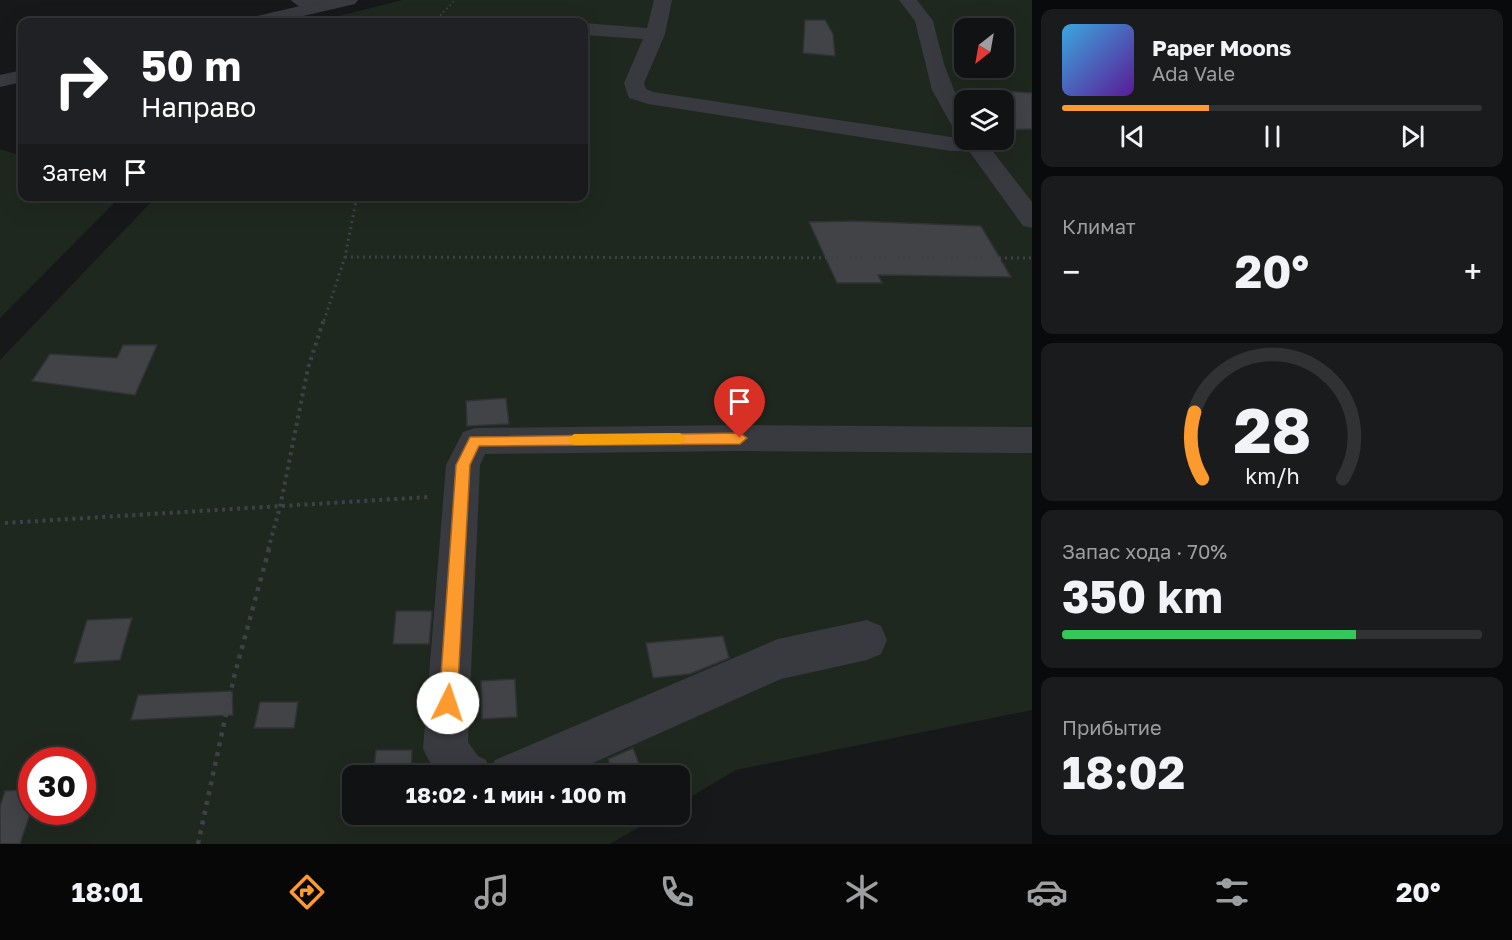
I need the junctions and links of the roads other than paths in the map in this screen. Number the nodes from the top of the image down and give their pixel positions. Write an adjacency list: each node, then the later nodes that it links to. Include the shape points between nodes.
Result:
1 (349, 0): 4 (street)
2 (663, 0): 7 (street)
3 (908, 0): 10 (street, via 924,21 934,64)
4 (311, 9): 5 (street)
5 (273, 18)
6 (588, 29): 7 (street)
7 (656, 34): 11 (street, via 634,83 637,93 648,98)
8 (18, 77): 9 (street)
9 (0, 81)
10 (954, 108)
11 (954, 143)
12 (981, 150): 13 (street)
13 (1032, 220)
14 (1032, 440): 16 (street, via 474,441 463,465 445,750)
15 (867, 640): 17 (street, via 778,659)
16 (457, 765)
17 (537, 765)

